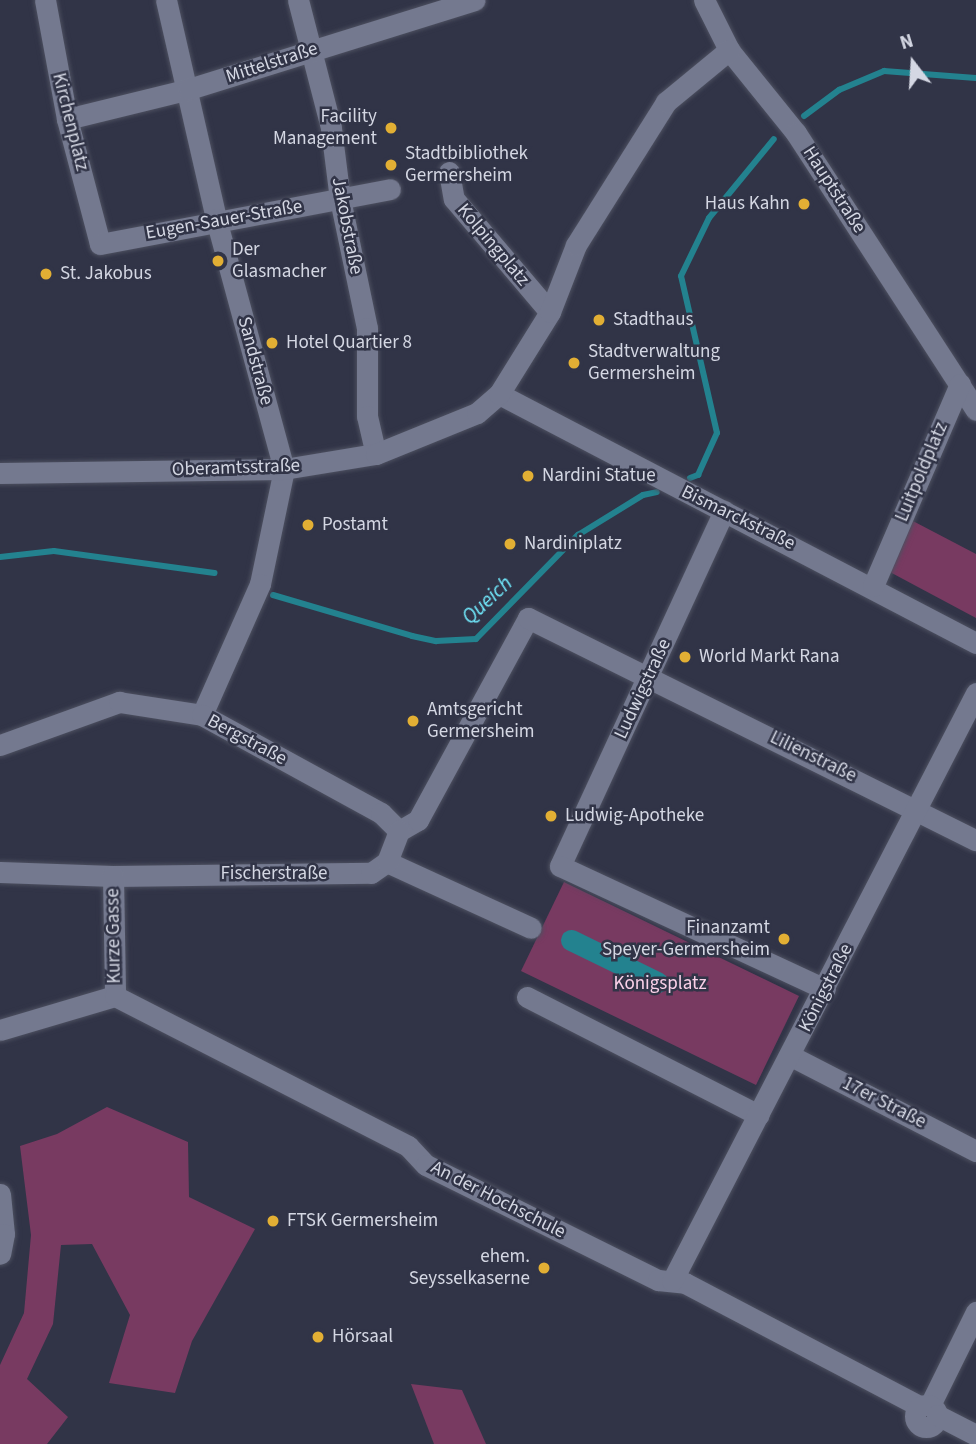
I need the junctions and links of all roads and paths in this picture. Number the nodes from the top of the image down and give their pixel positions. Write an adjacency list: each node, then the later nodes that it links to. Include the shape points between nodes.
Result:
1 (45, 0): 9 (street, Kirchenplatz)
2 (166, 0): 8 (street, Sandstraße)
3 (298, 0): 7 (street, Jakobstraße)
4 (474, 0): 7 (street, Mittelstraße)
5 (704, 0): 6 (street, Hauptstraße)
6 (729, 50): 15 (street, Oberamtsstraße, via 666,102 576,245); 16 (street, Hauptstraße, via 796,133)
7 (310, 51): 8 (street, Mittelstraße); 12 (street, Jakobstraße, via 331,128)
8 (189, 89): 9 (street, Mittelstraße); 13 (street, Sandstraße)
9 (67, 119): 14 (street, Kirchenplatz)
10 (449, 172): 15 (street, Kolpingplatz, via 454,199)
11 (390, 189): 12 (street, Eugen-Sauer-Straße)
12 (340, 200): 13 (street, Eugen-Sauer-Straße); 19 (street, Jakobstraße, via 367,328 367,416)
13 (216, 219): 14 (street, Eugen-Sauer-Straße); 20 (street, Sandstraße)
14 (100, 244)
15 (550, 312): 17 (street, Oberamtsstraße)
16 (960, 384): 18 (street); 23 (street, Luitpoldplatz)
17 (499, 394): 19 (street, Oberamtsstraße, via 477,412); 22 (street, Bismarckstraße)
18 (976, 410)
19 (376, 454): 20 (street, Oberamtsstraße)
20 (284, 469): 21 (street, Oberamtsstraße); 27 (street, Sandstraße, via 260,584)
21 (0, 473)
22 (724, 510): 23 (street, Bismarckstraße); 25 (street, Ludwigstraße)
23 (873, 586): 24 (street, Bismarckstraße)
24 (976, 643)
25 (650, 677): 29 (street, Lilienstraße); 30 (street, Lilienstraße, via 528,618 418,820); 36 (street, Ludwigstraße, via 560,866)
26 (976, 693): 29 (street, Königstraße)
27 (202, 715): 28 (street, Bergstraße, via 119,702); 30 (street, Bergstraße, via 381,813)
28 (0, 745)
29 (917, 809): 31 (street, Lilienstraße); 36 (street, Königstraße)
30 (398, 831): 32 (street)
31 (976, 840)
32 (387, 862): 34 (street, Fischerstraße, via 371,873); 35 (street)
33 (0, 872): 34 (street, Fischerstraße)
34 (113, 876): 37 (street, Kurze Gasse)
35 (531, 928)
36 (825, 989): 40 (street, Königstraße)
37 (115, 996): 39 (street); 45 (street, An der Hochschule, via 408,1146 426,1165 658,1280)
38 (527, 997): 41 (street)
39 (0, 1030)
40 (791, 1056): 41 (street, Königstraße); 42 (street, 17er Straße)
41 (759, 1115): 45 (street, Königstraße)
42 (976, 1151)
43 (0, 1194): 44 (street, via 4,1234)
44 (0, 1254)
45 (672, 1281): 47 (street, An der Hochschule, via 685,1283)
46 (976, 1312): 47 (street)
47 (926, 1413): 48 (street, An der Hochschule); 49 (street)
48 (976, 1435)
49 (910, 1444)

